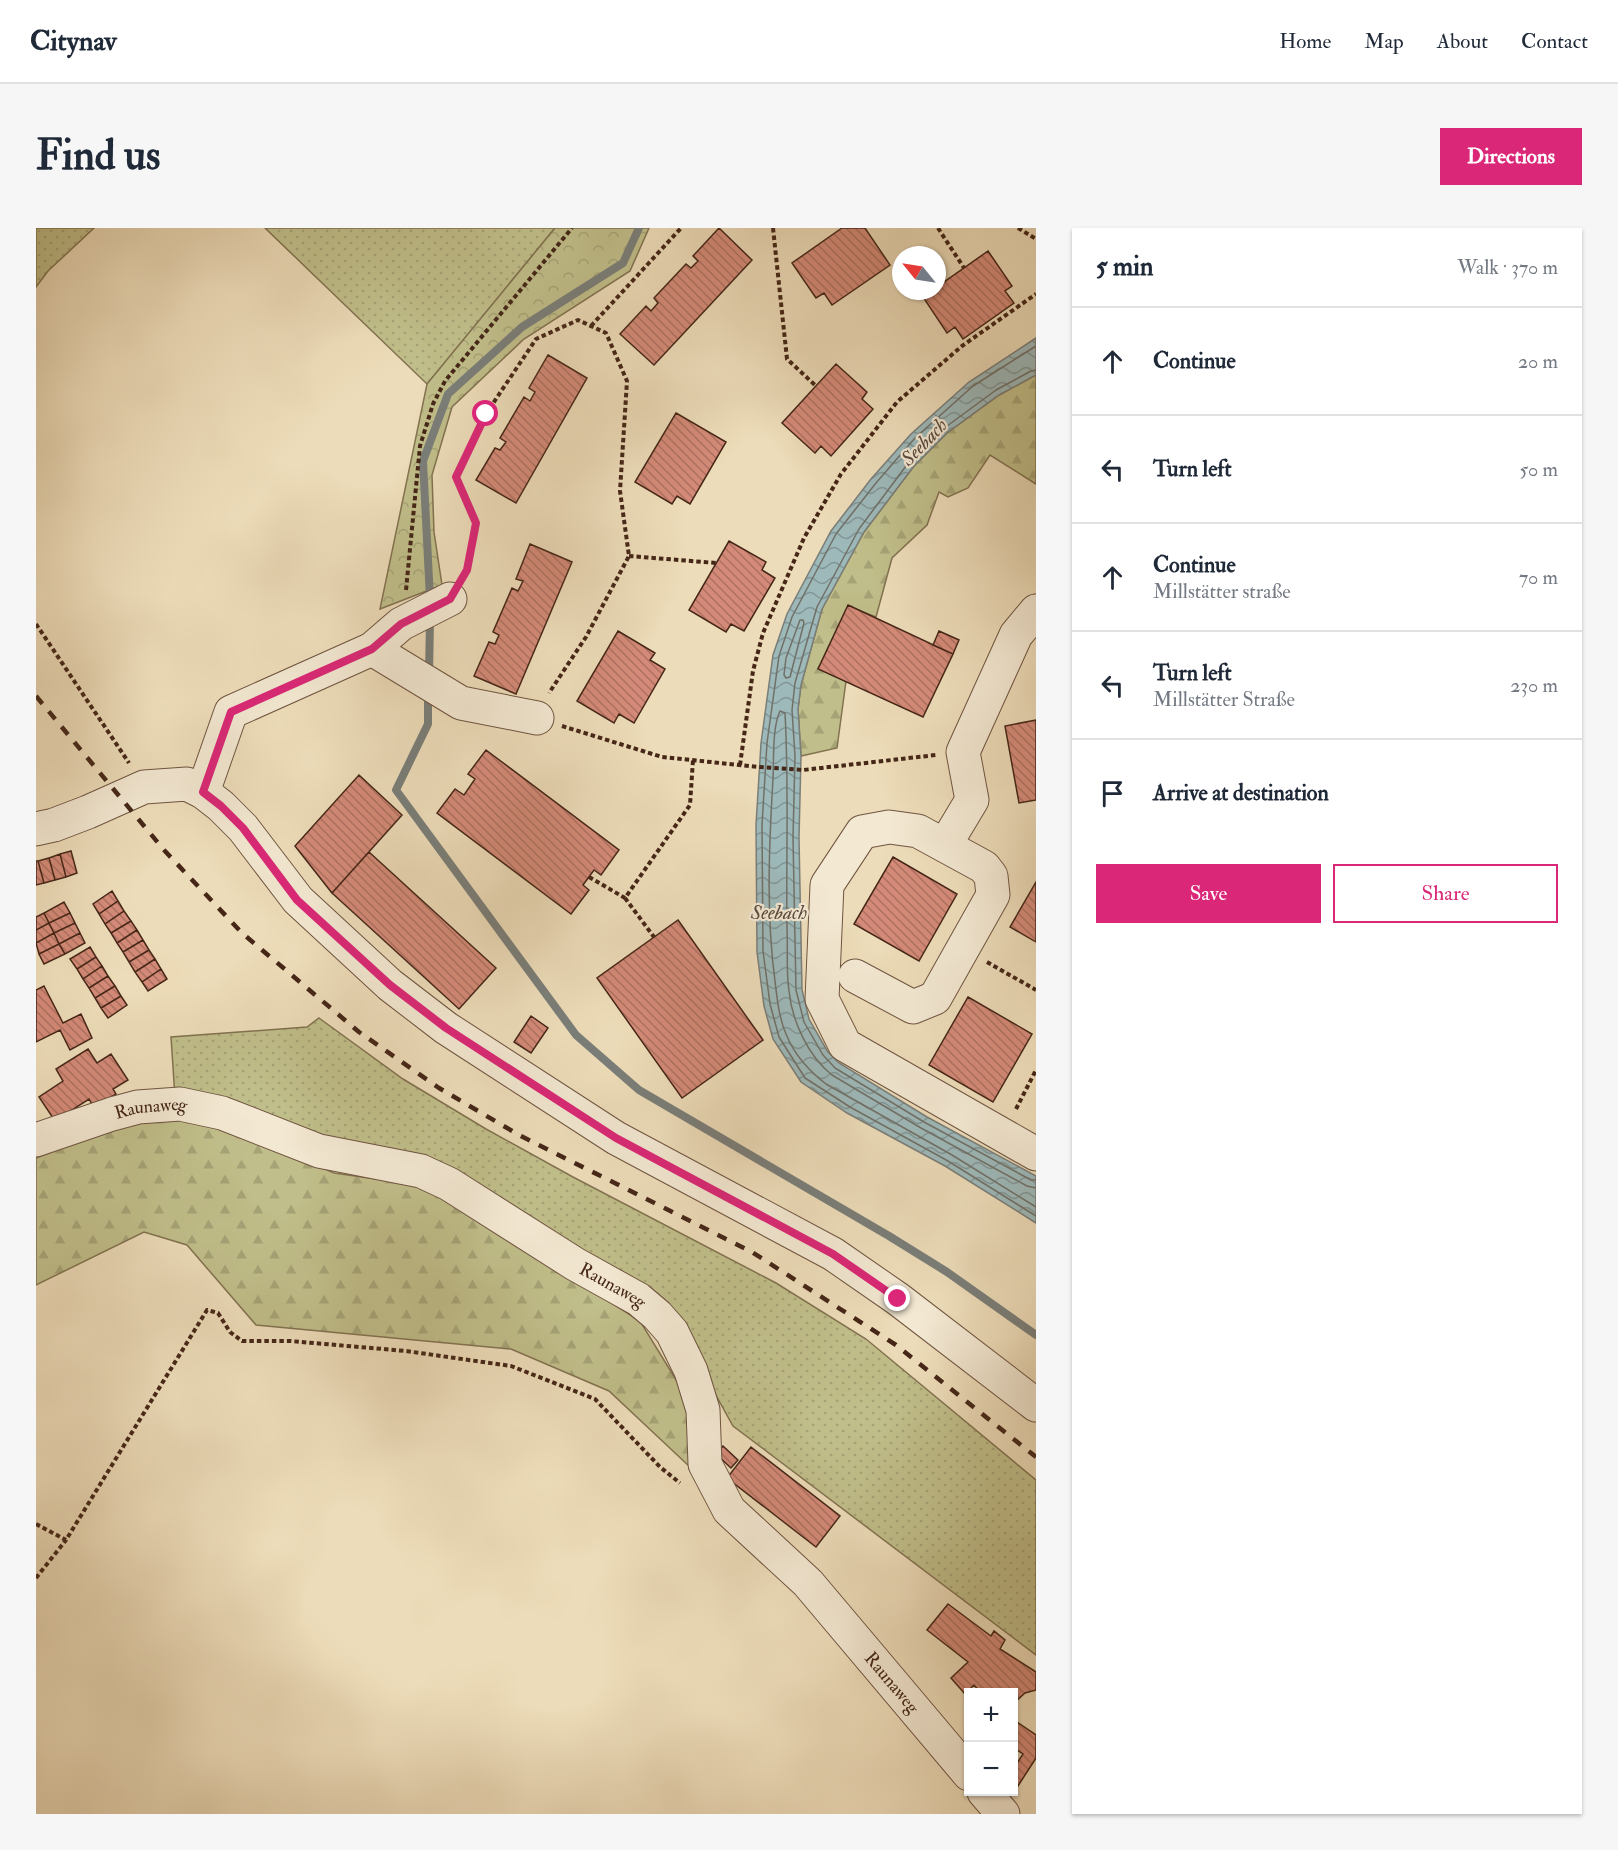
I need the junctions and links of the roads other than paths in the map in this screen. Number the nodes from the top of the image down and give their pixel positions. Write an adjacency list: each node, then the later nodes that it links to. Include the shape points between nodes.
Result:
1 (450, 599): 3 (street, via 401,624)
2 (1036, 611): 7 (street, via 1016,635 963,752 972,800)
3 (385, 657): 4 (street, via 461,703); 5 (street, via 231,712)
4 (537, 718)
5 (203, 792): 6 (street, via 187,784 144,787 88,812); 11 (street, via 243,828 297,900 390,985 446,1028 616,1138 833,1254)
6 (36, 829)
7 (945, 845): 8 (street, via 984,867 991,876 993,895 935,998 913,1008); 10 (street, via 918,831 889,827 862,832 827,885 822,999 845,1045)
8 (855, 976)
9 (36, 1140): 12 (street, Raunaweg, via 138,1107 180,1104 222,1113 319,1151 421,1171 449,1184 638,1299 672,1332 691,1371 703,1410 705,1464 729,1510 808,1584)
10 (1036, 1154)
11 (1036, 1405)
12 (964, 1768)
13 (988, 1796): 14 (street)
14 (1003, 1814)

